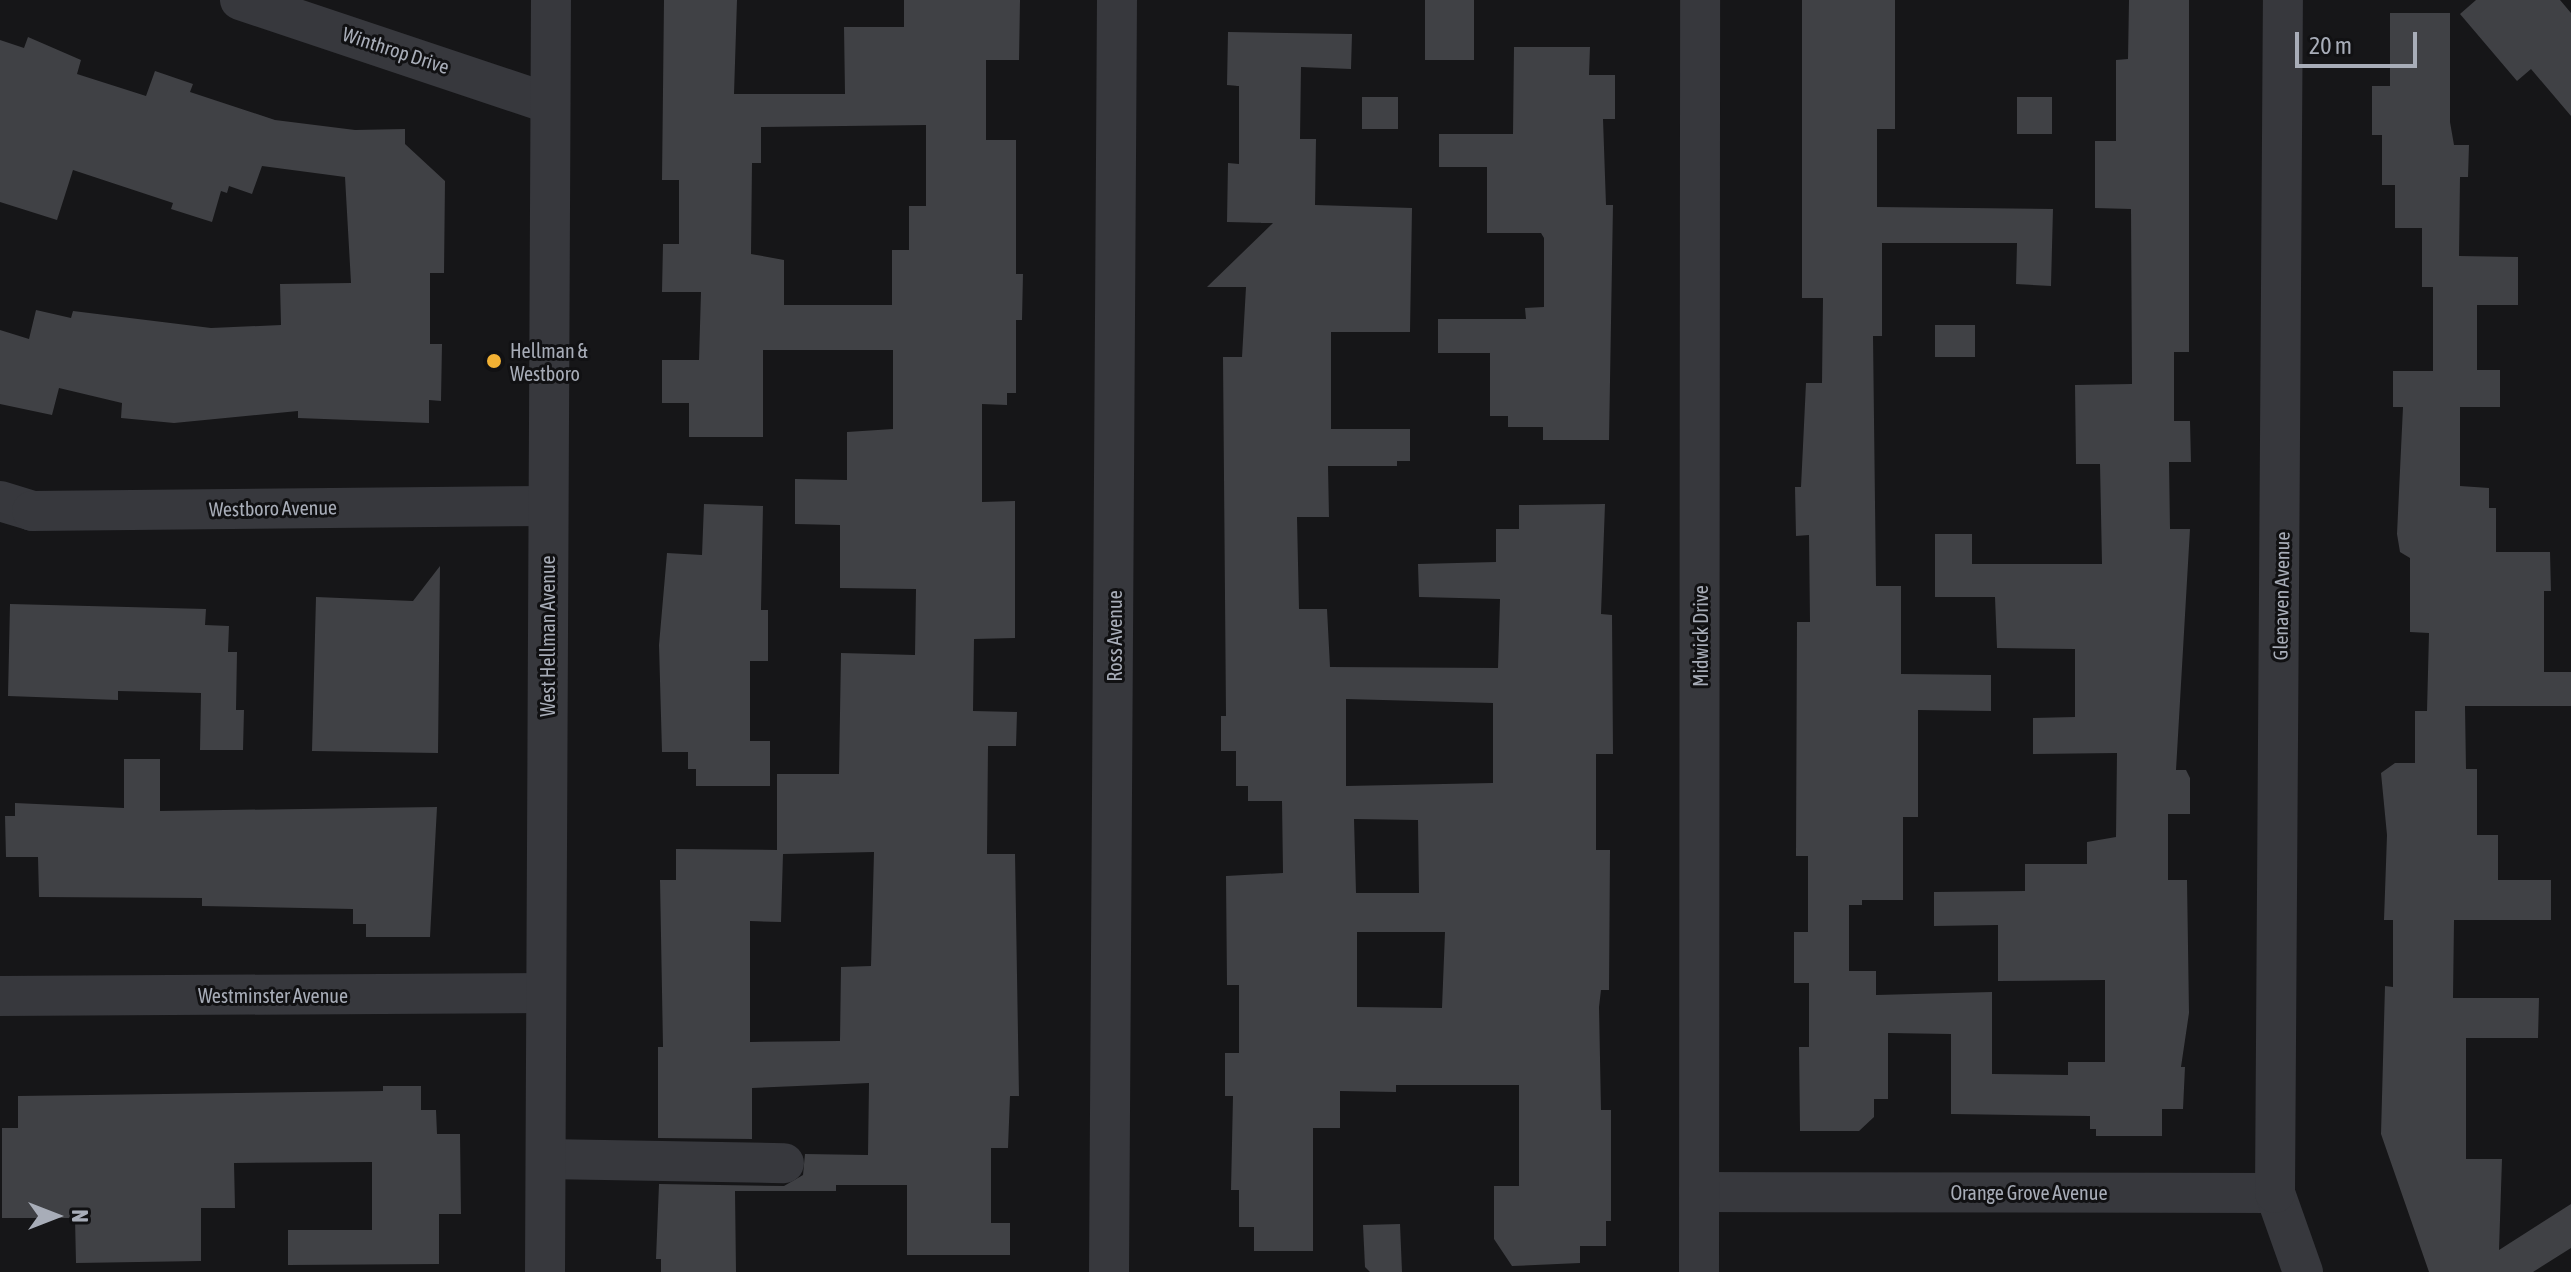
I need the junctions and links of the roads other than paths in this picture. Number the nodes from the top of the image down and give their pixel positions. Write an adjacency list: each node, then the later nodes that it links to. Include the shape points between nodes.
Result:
1 (240, 0): 6 (street, Winthrop Drive)
2 (551, 0): 6 (street, West Hellman Avenue)
3 (1117, 0): 16 (street, Ross Avenue)
4 (1700, 0): 13 (street, Midwick Drive)
5 (2283, 0): 14 (street, Glenaven Avenue)
6 (550, 104): 8 (street, West Hellman Avenue)
7 (0, 501): 8 (street, Westboro Avenue, via 32,511)
8 (548, 506): 9 (street, West Hellman Avenue)
9 (546, 993): 10 (street, Westminster Avenue); 11 (street, West Hellman Avenue)
10 (0, 996)
11 (546, 1159): 12 (street); 15 (street, West Hellman Avenue)
12 (784, 1163)
13 (1699, 1192): 14 (street, Orange Grove Avenue); 17 (street, Midwick Drive)
14 (2275, 1193): 18 (street)
15 (545, 1272)
16 (1109, 1272)
17 (1699, 1272)
18 (2303, 1272)

